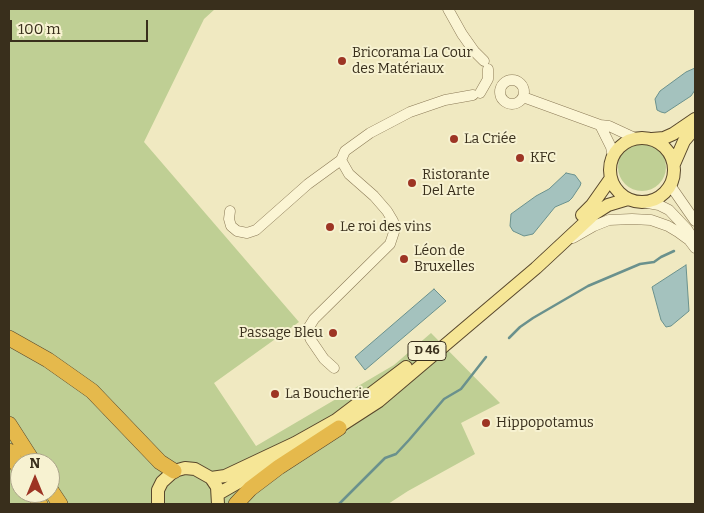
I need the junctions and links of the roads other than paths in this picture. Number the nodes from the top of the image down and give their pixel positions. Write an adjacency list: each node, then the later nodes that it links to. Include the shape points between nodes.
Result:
1 (448, 9): 9 (street, via 486,65 488,79 476,94 410,112 383,126 345,151)
2 (523, 97): 4 (street)
3 (695, 119): 7 (main road, via 673,134)
4 (600, 125): 6 (street); 8 (street)
5 (695, 128): 10 (main road, via 684,141)
6 (637, 138): 7 (main road); 8 (main road, via 620,145)
7 (652, 139): 10 (main road, via 662,144)
8 (613, 157): 11 (main road, via 610,162)
9 (341, 160): 15 (street, via 256,230 247,233 237,231 231,226); 21 (street, via 349,174 387,211 393,221 394,232 390,244 308,327 311,340)
10 (674, 164): 12 (main road)
11 (611, 178): 13 (main road, via 620,194); 26 (main road, D 46, via 592,205 564,234 377,391 336,420 295,443 225,476)
12 (670, 185): 14 (main road, via 663,194); 16 (street)
13 (628, 198): 14 (main road); 19 (main road, D 46, via 594,214)
14 (642, 202): 17 (street, via 669,210 688,228)
15 (230, 211)
16 (695, 221)
17 (695, 241)
18 (695, 248): 19 (street, via 678,232 651,220 609,220 574,237)
19 (536, 268): 23 (main road, D 46, via 379,401)
20 (9, 338): 25 (highway, via 92,391 154,456)
21 (334, 368)
22 (9, 424): 24 (highway)
23 (339, 428): 27 (main road, D 46, via 294,450); 29 (highway, via 257,483)
24 (28, 453)
25 (174, 471): 26 (main road, via 195,469); 28 (main road, via 158,490)
26 (211, 478): 27 (main road)
27 (218, 499)
28 (158, 504)
29 (236, 504)

